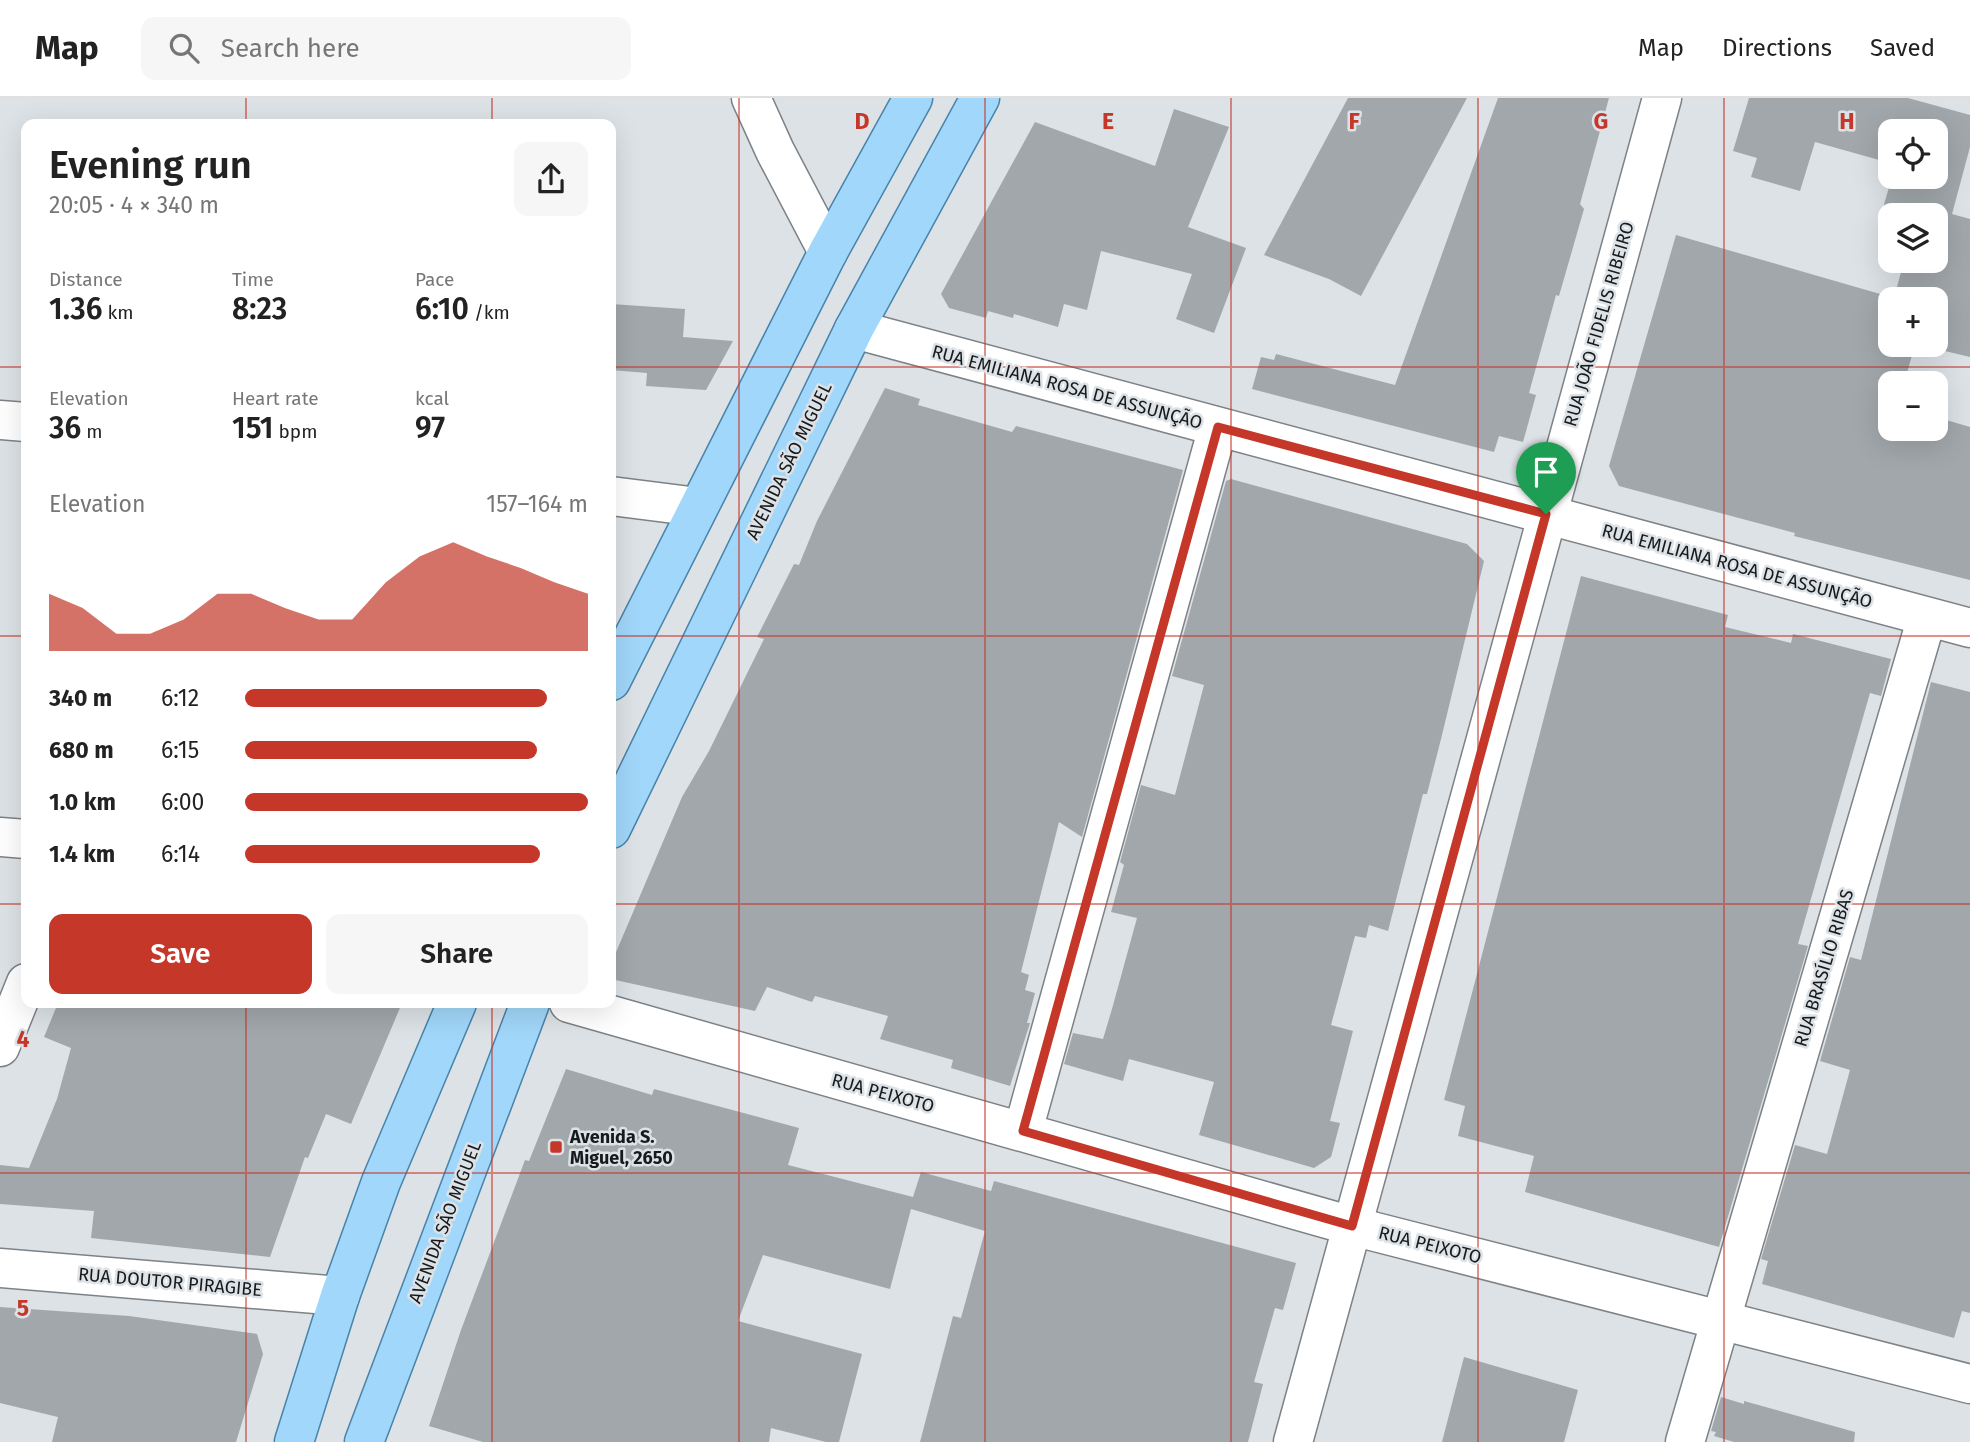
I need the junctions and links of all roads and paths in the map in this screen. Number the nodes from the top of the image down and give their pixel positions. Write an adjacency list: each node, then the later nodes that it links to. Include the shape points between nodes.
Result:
1 (751, 98): 5 (street)
2 (913, 98): 5 (main road)
3 (980, 98): 6 (main road, AVENIDA SÃO MIGUEL)
4 (1662, 98): 12 (street, RUA JOÃO FIDELIS RIBEIRO)
5 (828, 252): 11 (main road)
6 (854, 329): 9 (street, RUA EMILIANA ROSA DE ASSUNÇÃO); 16 (main road, AVENIDA SÃO MIGUEL)
7 (0, 420): 8 (street)
8 (21, 422)
9 (1218, 427): 12 (street, RUA EMILIANA ROSA DE ASSUNÇÃO); 24 (street)
10 (616, 497): 11 (street)
11 (698, 508): 15 (main road)
12 (1546, 514): 13 (street, RUA EMILIANA ROSA DE ASSUNÇÃO); 25 (street, RUA JOÃO FIDELIS RIBEIRO)
13 (1927, 617): 14 (street, RUA EMILIANA ROSA DE ASSUNÇÃO); 28 (street, RUA BRASÍLIO RIBAS)
14 (1970, 628)
15 (616, 671)
16 (616, 820)
17 (0, 837): 18 (street)
18 (21, 839)
19 (21, 995): 23 (street)
20 (455, 1008): 27 (main road, via 381,1182)
21 (528, 1008): 31 (main road, AVENIDA SÃO MIGUEL)
22 (587, 1008): 24 (street, RUA PEIXOTO)
23 (0, 1047)
24 (1023, 1131): 25 (street, RUA PEIXOTO)
25 (1352, 1226): 28 (street, RUA PEIXOTO); 32 (street, RUA JOÃO FIDELIS RIBEIRO)
26 (0, 1268): 27 (street, RUA DOUTOR PIRAGIBE)
27 (340, 1296): 30 (main road)
28 (1720, 1318): 29 (street, RUA PEIXOTO); 33 (street, RUA BRASÍLIO RIBAS)
29 (1970, 1384)
30 (294, 1442)
31 (364, 1442)
32 (1293, 1442)
33 (1685, 1442)

